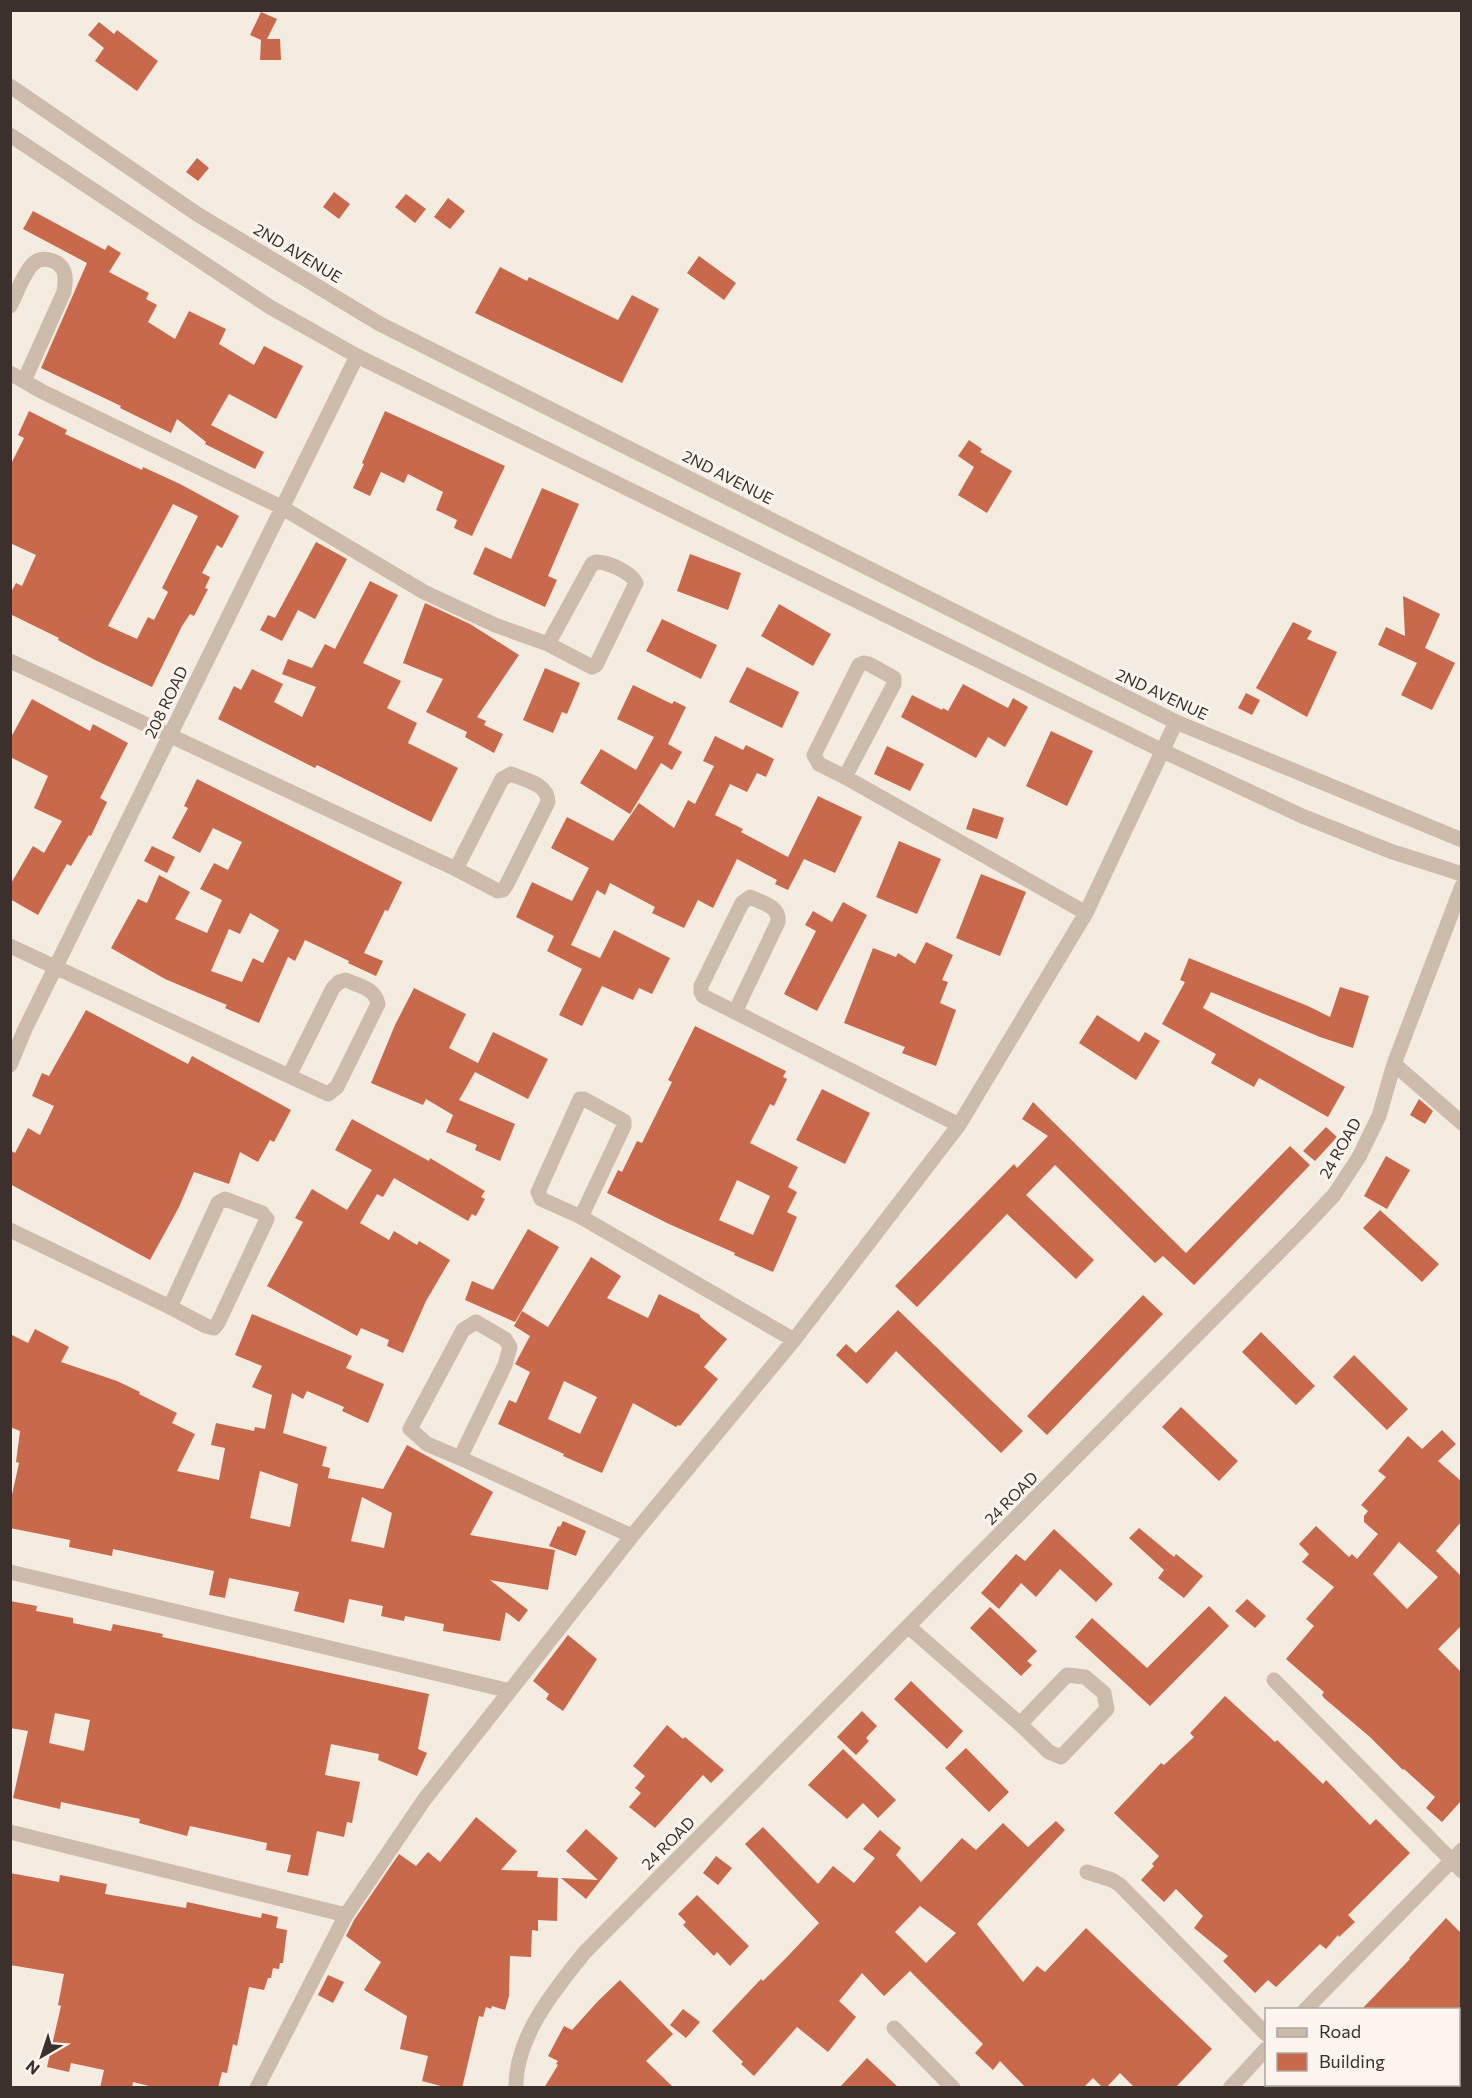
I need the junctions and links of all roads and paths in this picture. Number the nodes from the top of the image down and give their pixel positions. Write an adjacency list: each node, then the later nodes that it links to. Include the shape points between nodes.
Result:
1 (10, 86): 9 (street, 2ND AVENUE, via 196,214 380,324)
2 (10, 135): 4 (street, via 261,301)
3 (10, 306): 5 (street, via 31,265 39,259 49,259 62,267 64,292)
4 (357, 356): 6 (street, 208 ROAD); 11 (street)
5 (17, 377): 6 (street)
6 (281, 507): 7 (street, via 424,592); 10 (street, 208 ROAD)
7 (548, 644): 7 (street, via 592,667 596,665 636,584 633,577 601,562 592,564)
8 (10, 661): 10 (street)
9 (1176, 722): 11 (street); 13 (street, 2ND AVENUE)
10 (170, 735): 14 (street); 19 (street, 208 ROAD)
11 (1163, 751): 15 (street, via 1302,816); 17 (street)
12 (845, 777): 12 (street, via 894,684 894,678 864,663 859,665 814,755 819,764); 17 (street)
13 (1461, 840)
14 (456, 869): 14 (street, via 503,890 548,802 544,789 506,775)
15 (1461, 874)
16 (1461, 886): 21 (street, 24 ROAD)
17 (1086, 913): 25 (street)
18 (10, 946): 19 (street)
19 (56, 967): 22 (street, 208 ROAD); 23 (street)
20 (735, 1012): 20 (street, via 779,915 750,897 742,903 701,986 704,996); 25 (street)
21 (1394, 1064): 24 (street); 33 (street, 24 ROAD, via 1379,1116 1334,1195)
22 (10, 1065)
23 (289, 1076): 23 (street, via 339,982 345,980 376,996 378,1004 334,1092 328,1094)
24 (1461, 1123)
25 (959, 1125): 29 (street)
26 (581, 1217): 26 (street, via 541,1199 538,1192 578,1103 584,1099 624,1121 624,1126); 29 (street)
27 (10, 1230): 28 (street)
28 (170, 1307): 28 (street, via 214,1328 265,1226 267,1219 262,1213 230,1200 218,1203)
29 (794, 1340): 31 (street)
30 (460, 1458): 30 (street, via 427,1444 410,1429 463,1330 476,1322 505,1339 510,1347); 31 (street)
31 (632, 1536): 35 (street)
32 (10, 1572): 35 (street)
33 (909, 1627): 36 (street); 47 (street, 24 ROAD, via 585,1952 552,1992 530,2031 515,2073)
34 (1274, 1680): 38 (street)
35 (510, 1691): 41 (street, via 424,1800)
36 (1020, 1724): 36 (street, via 1049,1752 1061,1757 1107,1709 1104,1693 1085,1677 1067,1675)
37 (10, 1832): 41 (street)
38 (1456, 1855): 39 (street); 42 (street)
39 (1461, 1871)
40 (1087, 1872): 44 (street, via 1120,1885)
41 (346, 1914): 46 (street)
42 (1307, 2008)
43 (894, 2028): 48 (street)
44 (1265, 2033)
45 (1265, 2050): 49 (street)
46 (257, 2088)
47 (516, 2088)
48 (953, 2088)
49 (1230, 2088)

